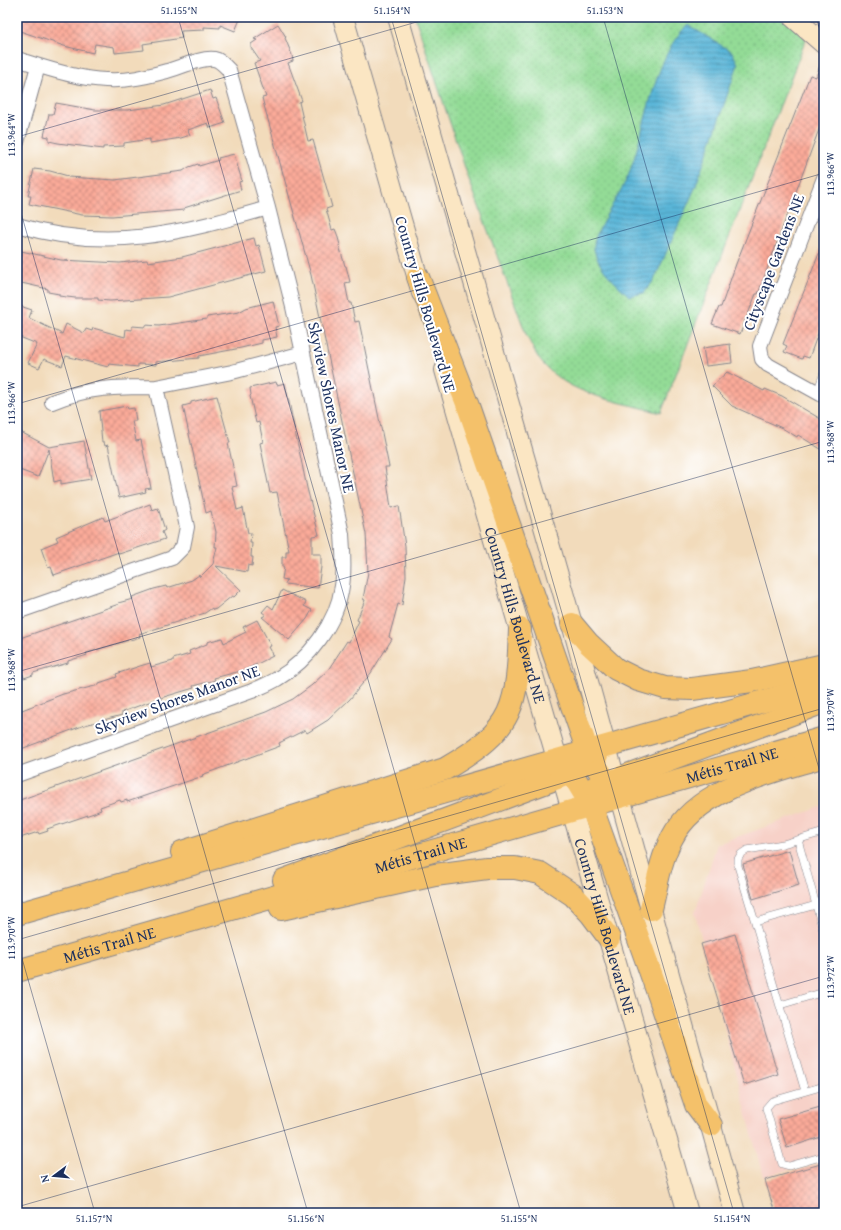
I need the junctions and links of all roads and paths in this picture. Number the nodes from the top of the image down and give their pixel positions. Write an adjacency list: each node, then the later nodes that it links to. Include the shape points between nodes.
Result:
1 (343, 17): 11 (main road, Country Hills Boulevard NE)
2 (398, 17): 18 (main road)
3 (793, 17): 4 (main road)
4 (824, 44)
5 (17, 59): 6 (street, Skyview Shores Manor NE)
6 (38, 66): 7 (street); 9 (street, Skyview Shores Manor NE, via 71,75 100,79 135,78 204,60 214,59 221,62 229,70 233,81)
7 (17, 142)
8 (824, 178): 15 (street, Cityscape Gardens NE, via 760,346 762,359 768,365)
9 (268, 208): 10 (street, via 177,232 132,238 74,237); 12 (street, Skyview Shores Manor NE)
10 (17, 225)
11 (418, 277): 19 (main road, Country Hills Boulevard NE); 24 (main road)
12 (303, 353): 14 (street, via 232,372); 27 (street, Skyview Shores Manor NE, via 342,534 344,562 342,587 335,612 318,640 300,662 278,679 252,691)
13 (824, 373): 15 (lane)
14 (156, 387): 16 (street, via 86,390); 17 (street, via 187,527 183,547 172,558)
15 (820, 394)
16 (52, 402)
17 (17, 612)
18 (572, 624): 20 (main road, via 616,669 638,680 664,688 692,689 752,681); 24 (main road)
19 (520, 630): 26 (main road, Country Hills Boulevard NE); 33 (main road, via 518,680 508,714 494,734 473,752 445,768)
20 (824, 665)
21 (824, 684): 24 (main road)
22 (824, 702): 28 (main road)
23 (824, 738): 28 (main road, Métis Trail NE)
24 (595, 753): 26 (main road); 28 (main road)
25 (824, 756): 34 (main road, via 734,787 709,799 689,814 672,837 665,854)
26 (564, 770): 29 (main road); 35 (main road); 38 (main road)
27 (17, 775)
28 (614, 786): 29 (main road, Métis Trail NE); 34 (main road)
29 (582, 803): 38 (main road, Métis Trail NE); 39 (main road, Country Hills Boulevard NE); 46 (main road, via 654,982 696,1105)
30 (824, 832): 31 (lane)
31 (798, 840): 32 (lane); 36 (lane, via 747,850 738,859)
32 (816, 905): 36 (lane); 37 (lane)
33 (17, 906)
34 (651, 909): 46 (main road)
35 (17, 914)
36 (755, 922): 43 (lane)
37 (824, 934)
38 (133, 938): 40 (main road, Métis Trail NE)
39 (609, 938): 40 (main road, via 573,895 540,873 515,868 487,868 435,875); 48 (main road, Country Hills Boulevard NE)
40 (90, 950): 41 (main road, Métis Trail NE)
41 (17, 971)
42 (824, 992): 43 (lane)
43 (780, 1005): 45 (lane)
44 (824, 1086): 45 (lane)
45 (805, 1091): 47 (lane, via 772,1102 766,1108 782,1164 789,1166)
46 (711, 1125): 49 (main road)
47 (824, 1156)
48 (688, 1213)
49 (735, 1213)

